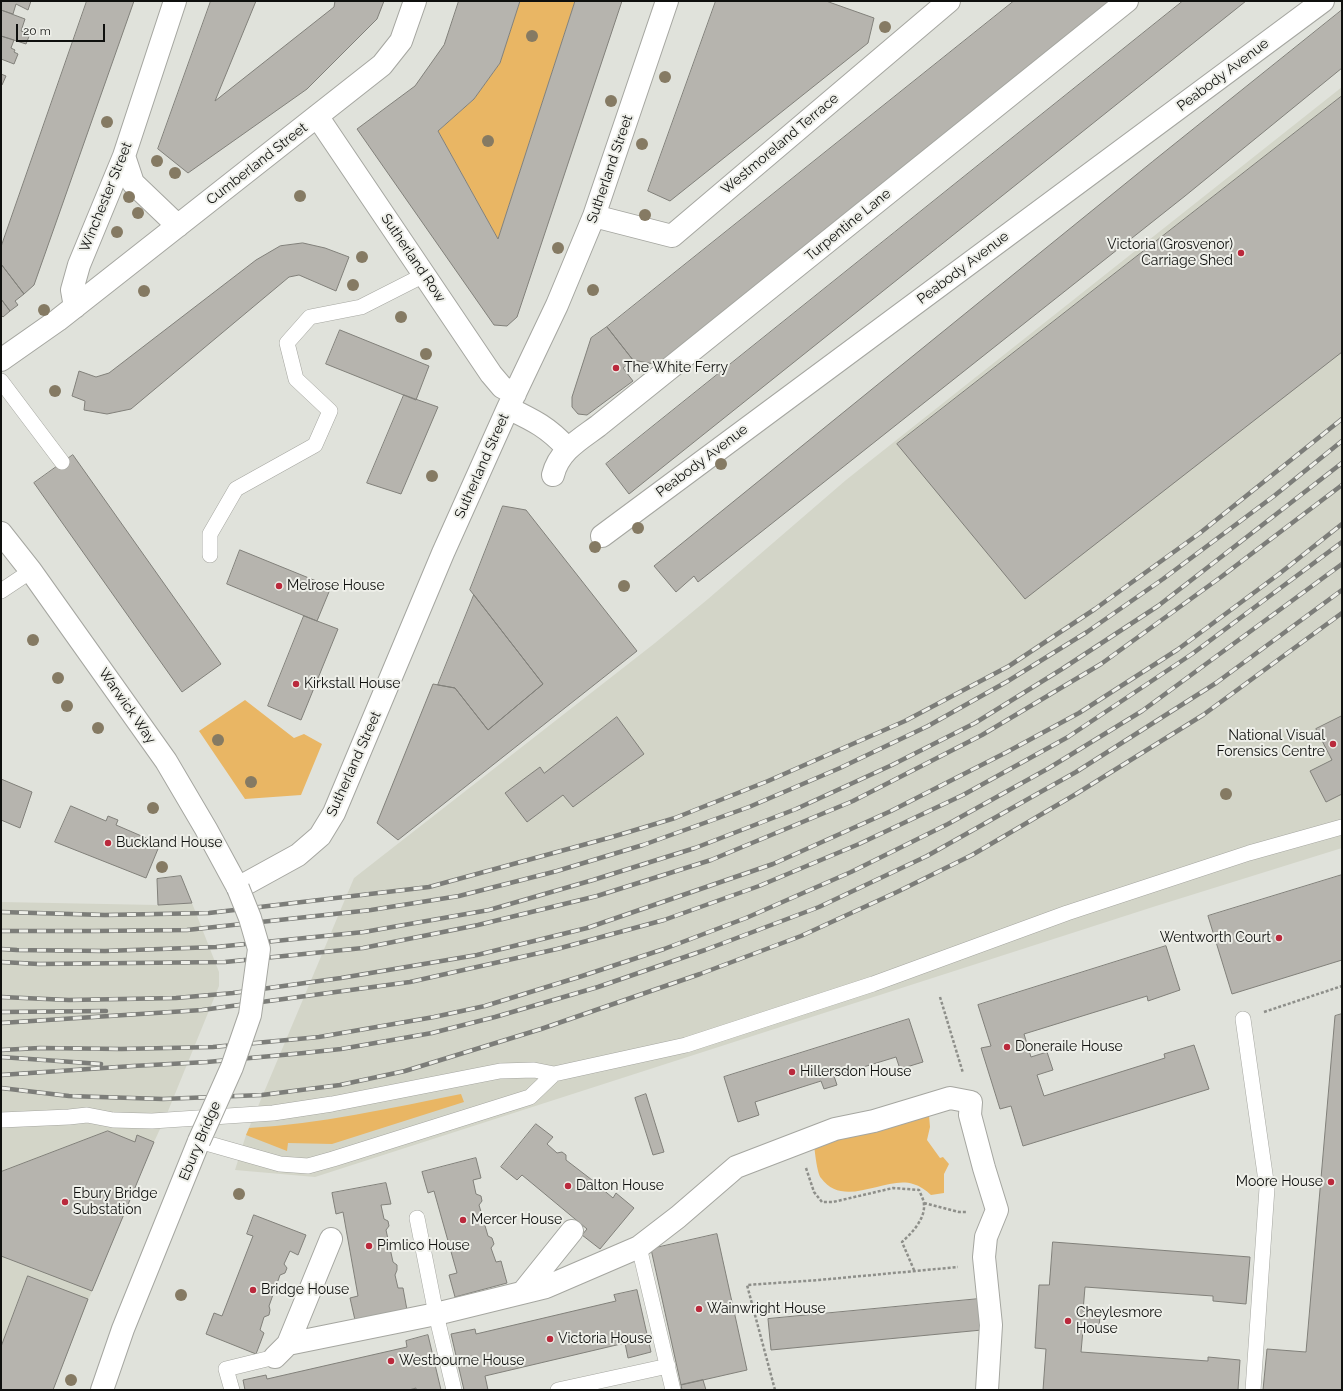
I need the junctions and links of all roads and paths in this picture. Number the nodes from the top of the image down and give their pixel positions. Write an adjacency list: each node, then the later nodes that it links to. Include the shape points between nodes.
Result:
1 (175, 1): 8 (street, Winchester Street)
2 (415, 1): 7 (street, Cumberland Street, via 401,41 382,65)
3 (667, 1): 9 (street, Sutherland Street)
4 (947, 1): 9 (street, Westmoreland Terrace, via 672,236)
5 (1127, 1): 16 (street, Turpentine Lane, via 598,426)
6 (1323, 1): 20 (street, Peabody Avenue)
7 (317, 116): 10 (street, Cumberland Street); 11 (street, Sutherland Row)
8 (124, 156): 10 (street, via 133,183); 12 (street, Winchester Street)
9 (594, 216): 15 (street, Sutherland Street, via 558,305)
10 (178, 226): 12 (street, Cumberland Street)
11 (424, 275): 15 (street, Sutherland Row); 21 (lane, via 361,307 310,317 288,343 296,379 330,411 315,445 236,489 210,534)
12 (59, 319): 13 (street)
13 (1, 360)
14 (1, 381): 17 (lane)
15 (511, 401): 16 (street, via 528,417 556,435); 25 (street, Sutherland Street, via 443,553 334,813 320,836 298,855)
16 (567, 448): 18 (street, Turpentine Lane)
17 (62, 462)
18 (553, 475)
19 (1, 533): 22 (street, Warwick Way)
20 (602, 536)
21 (210, 555)
22 (31, 571): 23 (lane); 25 (street, Warwick Way, via 166,761)
23 (1, 590)
24 (1342, 827): 29 (lane, via 1249,853 1075,910 873,984 686,1045)
25 (238, 888): 32 (street, Ebury Bridge, bridge, via 259,949 250,1015 232,1067)
26 (1342, 986): 28 (path)
27 (940, 997): 30 (path)
28 (1243, 1019): 53 (lane, via 1267,1188)
29 (554, 1074): 31 (lane, via 534,1070 500,1071 273,1113 152,1121 114,1120 87,1115); 32 (lane, via 530,1097 308,1166 280,1164)
30 (971, 1102): 33 (street, via 950,1098 874,1121 835,1129); 35 (street, via 970,1115)
31 (1, 1120)
32 (199, 1141): 46 (street, Ebury Bridge)
33 (798, 1143): 34 (path, via 814,1192 822,1202 833,1202 893,1188 919,1190); 39 (street, via 736,1167)
34 (924, 1204): 35 (path, via 958,1212); 41 (path, via 924,1214 902,1242)
35 (997, 1210): 40 (street, via 986,1237)
36 (417, 1218): 43 (lane)
37 (572, 1231): 42 (street)
38 (330, 1239): 44 (street)
39 (639, 1247): 42 (street, via 546,1287); 45 (lane)
40 (984, 1257): 41 (path, via 968,1266); 52 (street, via 991,1325)
41 (914, 1270): 51 (path, via 747,1285)
42 (523, 1292): 43 (street)
43 (436, 1314): 44 (street); 48 (lane)
44 (281, 1351): 47 (lane, via 226,1369)
45 (668, 1366): 49 (lane); 50 (lane)
46 (101, 1389)
47 (232, 1390)
48 (454, 1390)
49 (558, 1390)
50 (673, 1390)
51 (774, 1390)
52 (987, 1390)
53 (1253, 1390)

